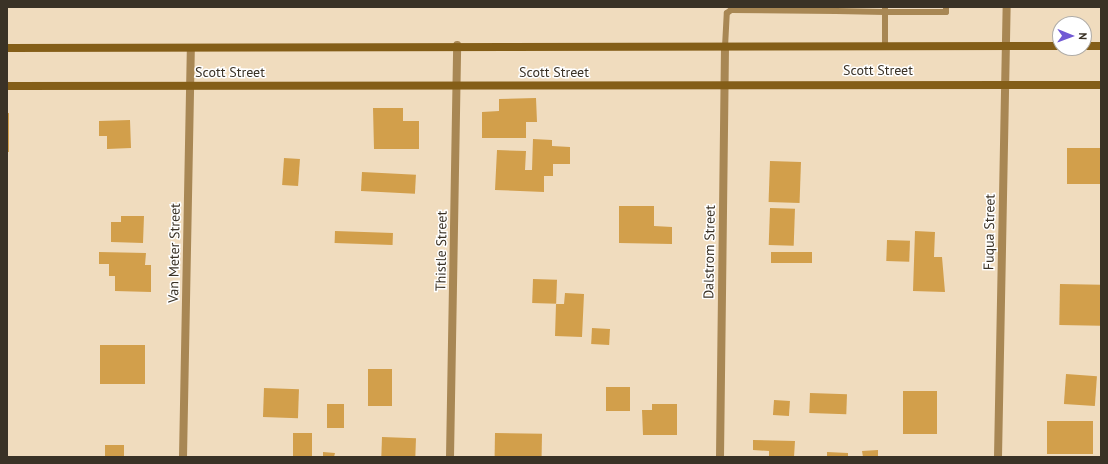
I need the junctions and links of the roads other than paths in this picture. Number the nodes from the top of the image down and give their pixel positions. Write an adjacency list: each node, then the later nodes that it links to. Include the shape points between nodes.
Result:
1 (946, 7): 7 (lane, via 946,12)
2 (1007, 7): 9 (street, Fuqua Street)
3 (836, 9): 4 (lane); 13 (lane, via 731,10 727,13)
4 (861, 9): 5 (lane)
5 (885, 9): 6 (lane); 11 (lane)
6 (904, 9): 7 (lane)
7 (924, 10)
8 (457, 45): 13 (main road, Scott Street); 14 (main road, Scott Street); 17 (street, Thistle Street)
9 (1006, 46): 10 (main road, Scott Street); 11 (main road, Scott Street); 15 (street, Fuqua Street)
10 (1052, 46)
11 (885, 47): 13 (main road, Scott Street)
12 (7, 48): 14 (main road, Scott Street)
13 (725, 48): 18 (street, Dalstrom Street)
14 (191, 50): 16 (street, Van Meter Street)
15 (1005, 84): 18 (main road, Scott Street); 19 (main road, Scott Street); 24 (street, Fuqua Street)
16 (191, 85): 17 (main road, Scott Street); 20 (main road, Scott Street); 21 (street, Van Meter Street)
17 (456, 85): 18 (main road, Scott Street); 22 (street, Thistle Street)
18 (724, 85): 23 (street, Dalstrom Street)
19 (1101, 85)
20 (7, 86)
21 (183, 457)
22 (450, 457)
23 (720, 457)
24 (998, 457)

